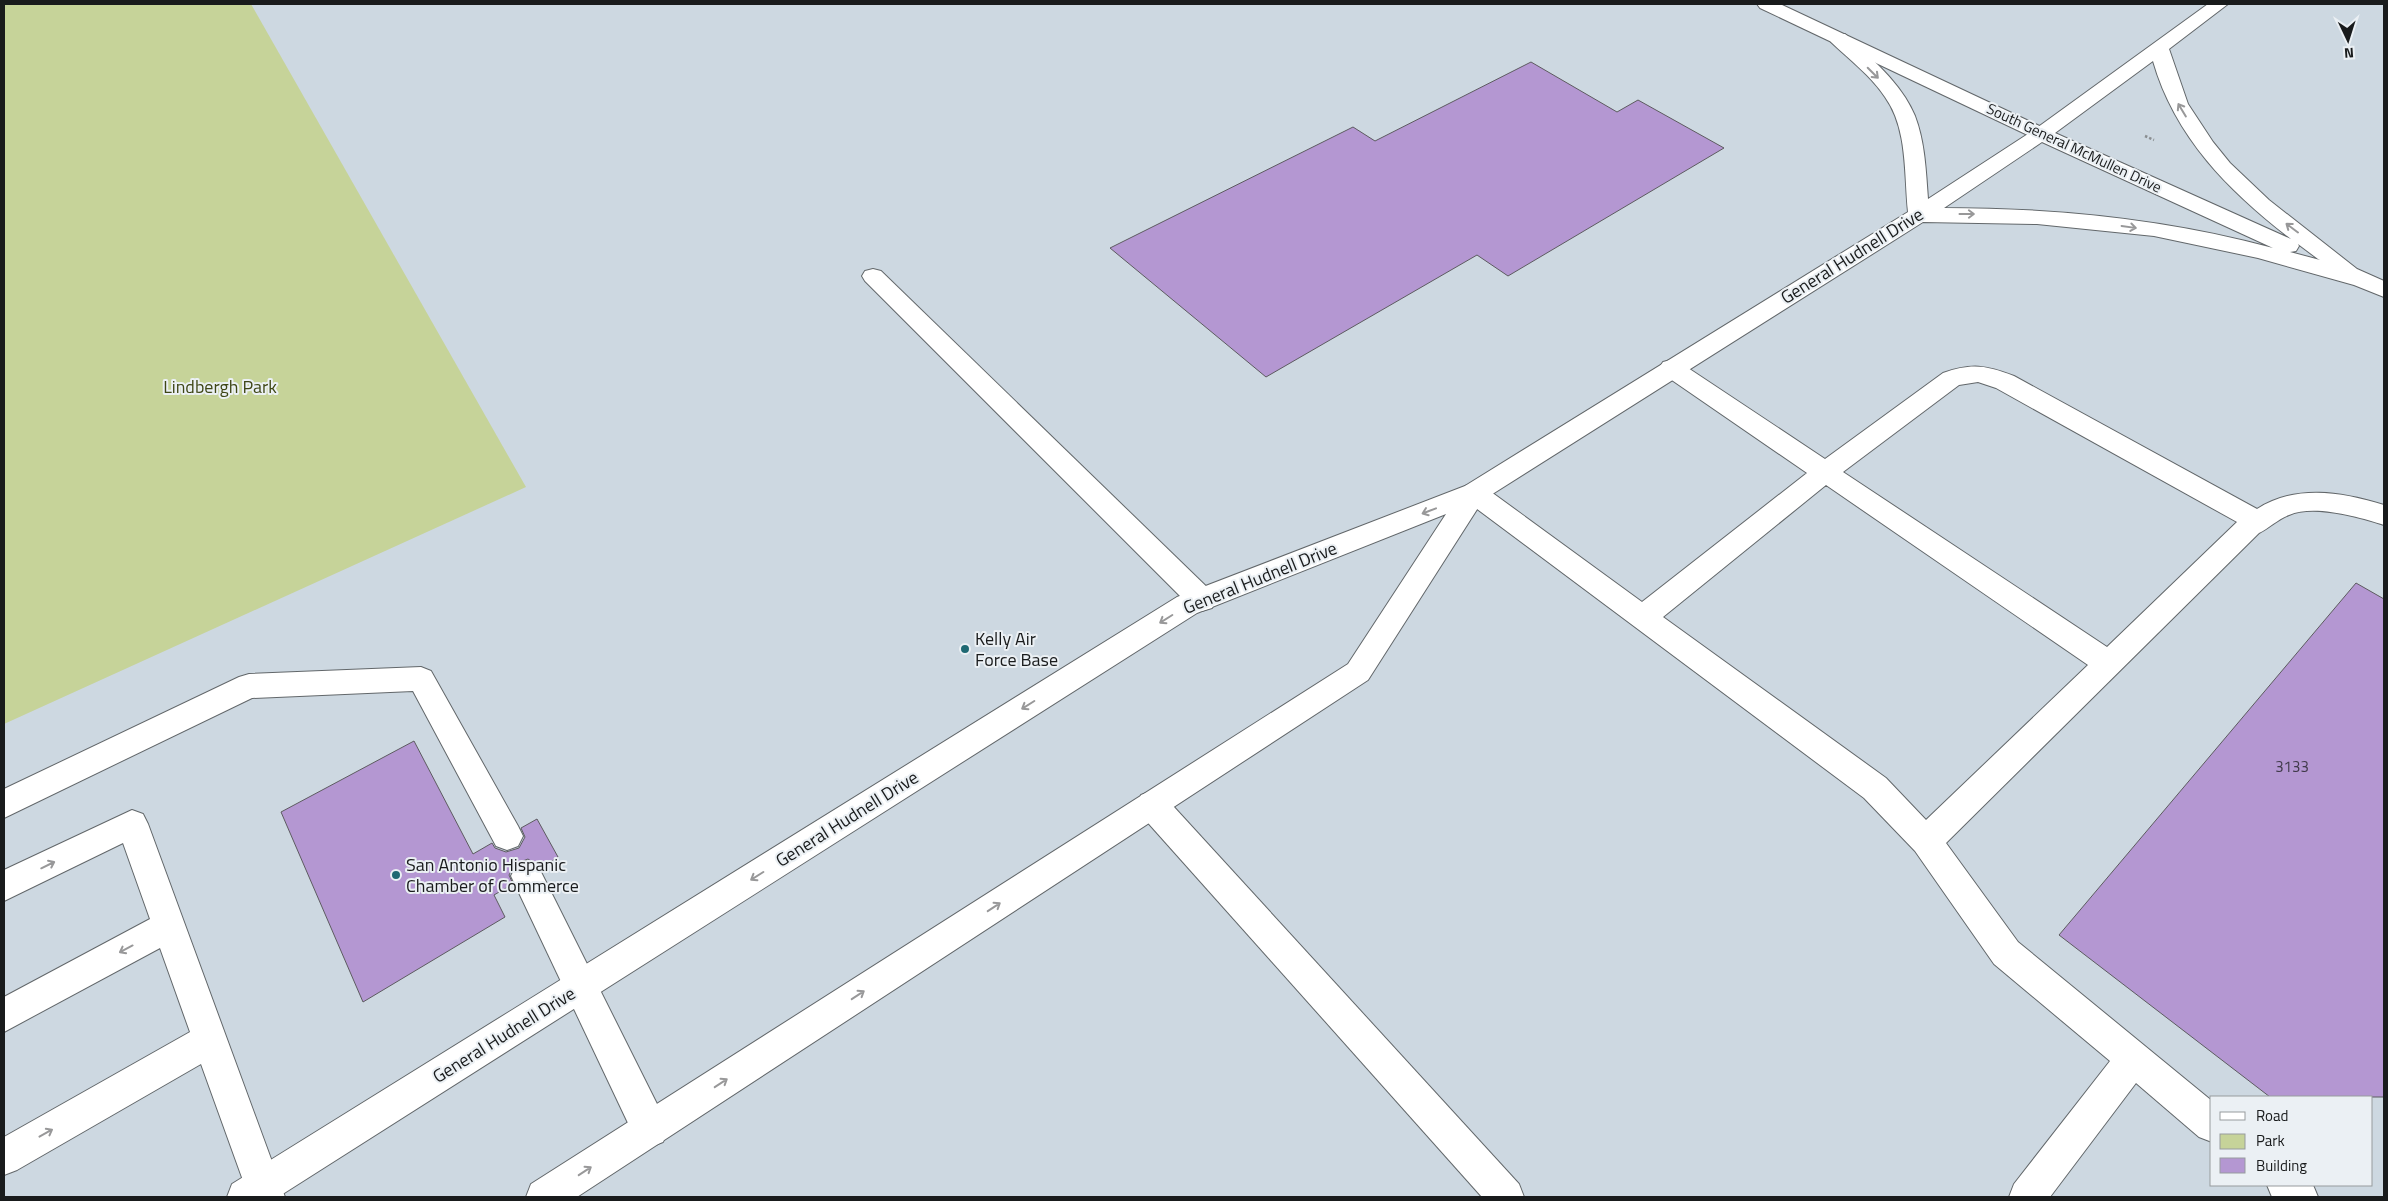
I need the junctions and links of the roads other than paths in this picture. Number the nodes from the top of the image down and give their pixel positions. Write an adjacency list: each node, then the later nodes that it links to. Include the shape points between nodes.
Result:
1 (1766, 4): 3 (main road, South General McMullen Drive)
2 (2219, 4): 4 (main road, General Hudnell Drive)
3 (1838, 38): 5 (main road, South General McMullen Drive); 6 (main road, one-way to 6, via 1884,85 1903,112)
4 (2159, 47): 5 (main road, General Hudnell Drive); 8 (main road, one-way to 4, via 2240,187 2216,161 2176,99)
5 (2041, 134): 6 (main road, General Hudnell Drive); 8 (main road, South General McMullen Drive)
6 (1919, 214): 8 (main road, one-way to 8, via 1990,214 2162,231 2230,244); 10 (main road, General Hudnell Drive)
7 (873, 276): 15 (main road)
8 (2359, 278): 9 (main road, South General McMullen Drive)
9 (2384, 290)
10 (1672, 368): 11 (main road); 12 (main road, General Hudnell Drive)
11 (1825, 472): 14 (main road, via 1950,379 1967,372 1987,374); 16 (main road); 17 (main road)
12 (1474, 493): 15 (main road, General Hudnell Drive, one-way to 15); 16 (main road); 19 (main road, General Hudnell Drive, via 1358,672)
13 (2384, 515): 14 (main road, via 2360,507 2326,502 2287,505)
14 (2259, 522): 17 (main road, via 2250,526)
15 (1202, 600): 25 (main road, General Hudnell Drive, one-way to 25, via 1188,605)
16 (1643, 617): 21 (main road, via 1875,788)
17 (2109, 664): 21 (main road)
18 (4, 804): 20 (main road, via 249,686 421,679)
19 (1152, 805): 30 (main road, General Hudnell Drive, one-way to 19); 35 (main road)
20 (507, 836)
21 (1926, 841): 28 (main road, via 2006,953)
22 (527, 876): 25 (main road)
23 (4, 886): 24 (main road, one-way to 24, via 132,824)
24 (169, 926): 26 (main road, one-way to 26); 27 (main road)
25 (581, 986): 30 (main road); 33 (main road, General Hudnell Drive)
26 (4, 1014)
27 (210, 1040): 31 (main road, one-way to 27); 33 (main road)
28 (2133, 1059): 29 (main road); 36 (main road)
29 (2210, 1122)
30 (650, 1129): 34 (main road, General Hudnell Drive, one-way to 30)
31 (4, 1157)
32 (2286, 1186): 37 (main road)
33 (258, 1193)
34 (544, 1197)
35 (1506, 1197)
36 (2027, 1197)
37 (2300, 1197)

